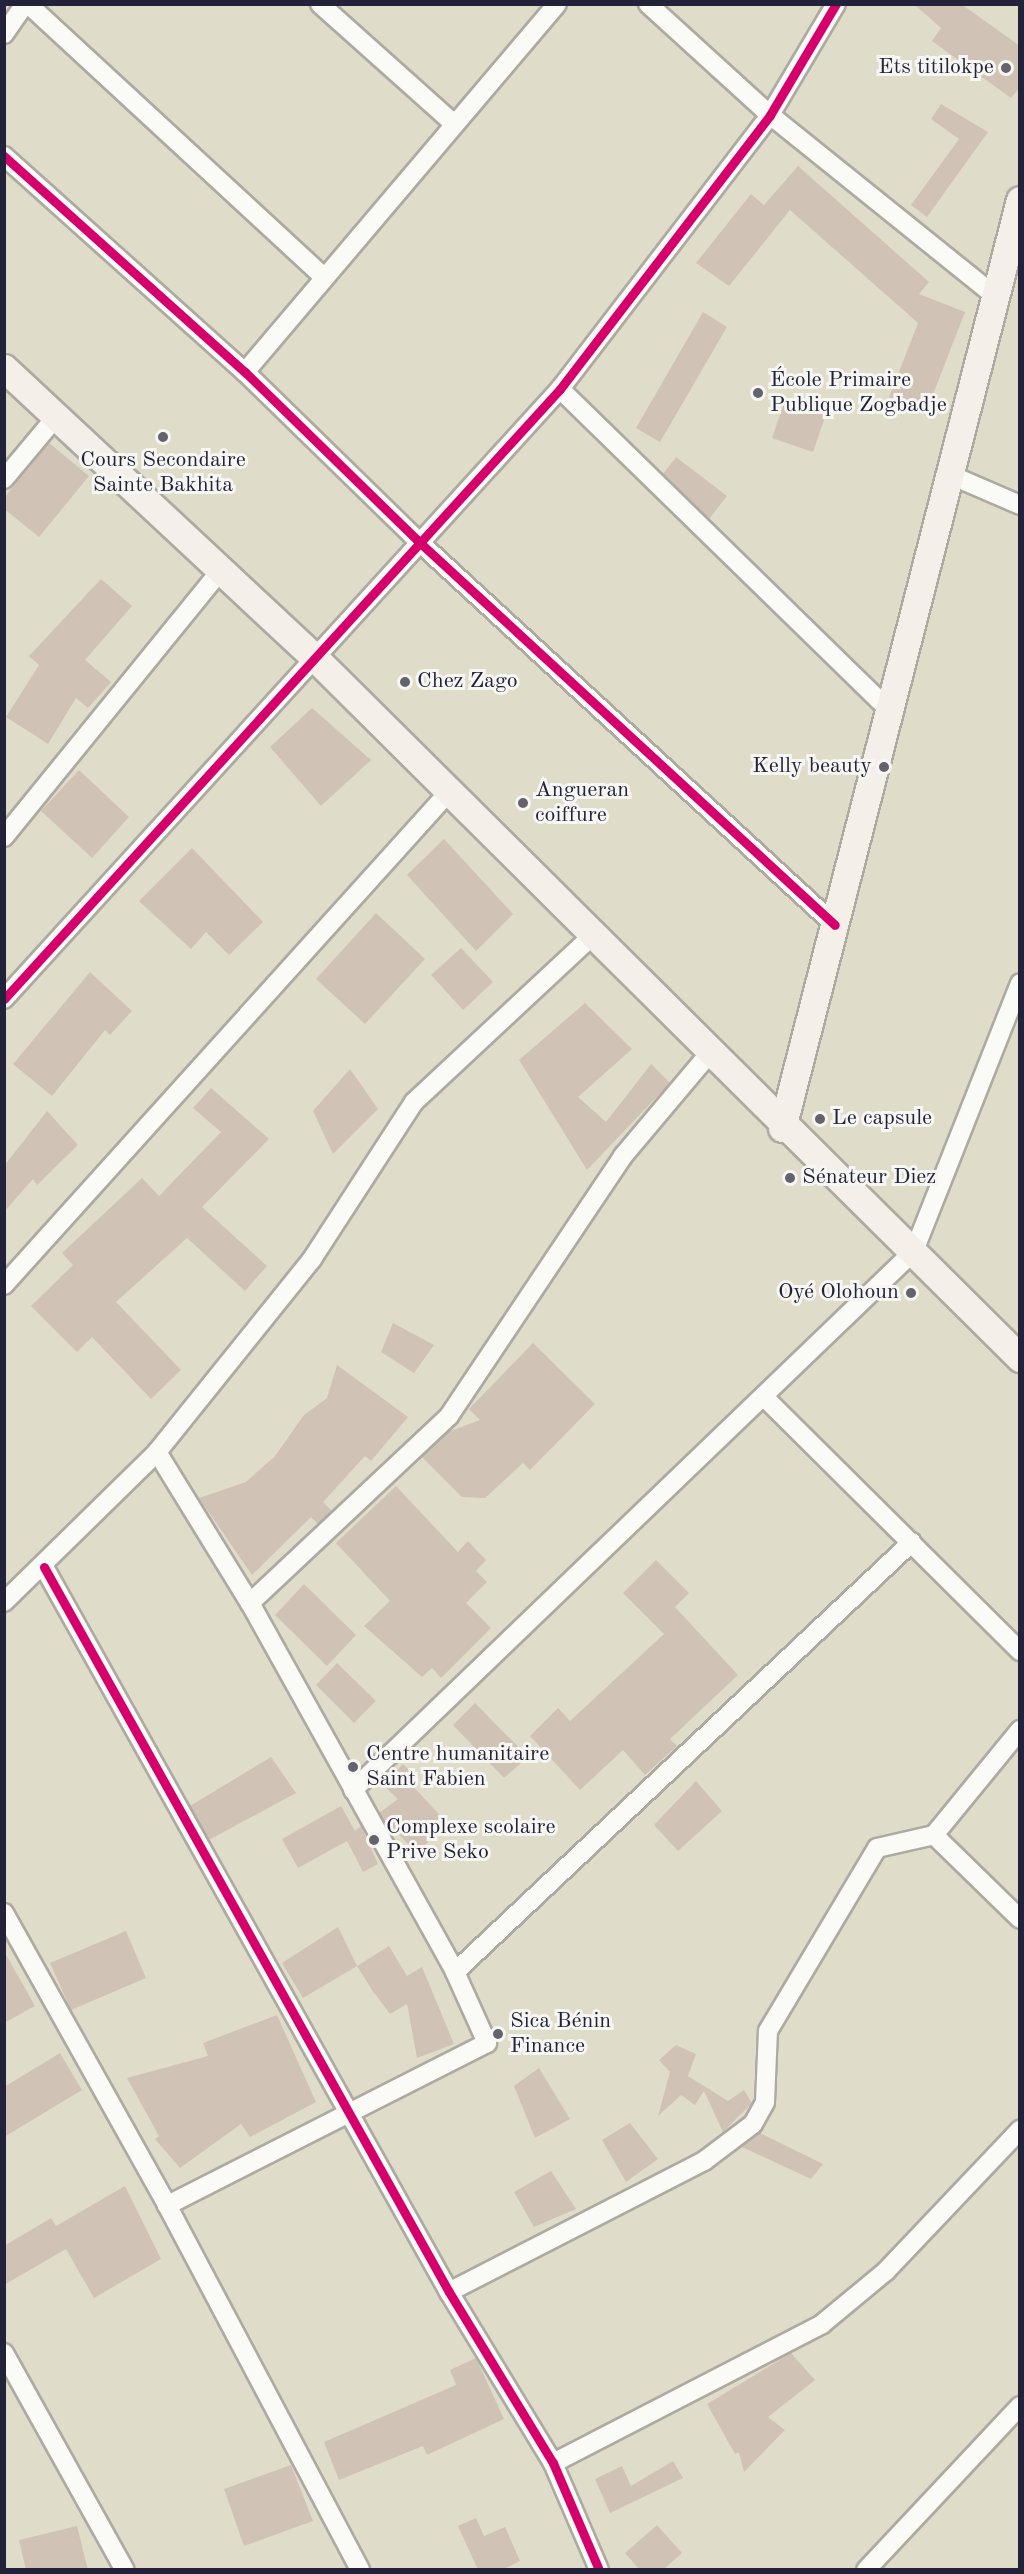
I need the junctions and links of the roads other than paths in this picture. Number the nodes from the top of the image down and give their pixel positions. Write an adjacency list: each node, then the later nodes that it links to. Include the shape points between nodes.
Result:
1 (27, 4): 6 (street); 11 (street)
2 (320, 4): 8 (street)
3 (557, 4): 8 (street)
4 (648, 4): 7 (street)
5 (836, 4): 7 (street)
6 (4, 34)
7 (770, 115): 12 (street); 15 (street)
8 (453, 123): 11 (street)
9 (4, 156): 14 (street)
10 (1020, 200): 12 (main road)
11 (324, 277): 14 (street)
12 (994, 295): 17 (main road)
13 (4, 368): 16 (main road)
14 (245, 372): 20 (street)
15 (560, 389): 20 (street); 23 (street)
16 (55, 418): 18 (street); 21 (main road)
17 (953, 476): 19 (street); 23 (main road)
18 (4, 479)
19 (1020, 505)
20 (417, 540): 22 (street); 26 (street)
21 (222, 569): 22 (main road); 25 (street)
22 (317, 660): 24 (main road); 29 (street)
23 (888, 709): 26 (main road)
24 (448, 793): 27 (main road); 34 (street)
25 (4, 837)
26 (835, 925): 32 (main road)
27 (591, 937): 31 (main road); 37 (street, via 414,1102 312,1259)
28 (1020, 983): 30 (street)
29 (4, 999)
30 (1014, 1020): 33 (street)
31 (708, 1055): 32 (main road); 41 (street, via 623,1156 449,1416)
32 (782, 1128): 33 (main road)
33 (914, 1251): 35 (main road); 36 (street)
34 (5, 1284)
35 (1020, 1358)
36 (764, 1397): 38 (street); 44 (street)
37 (157, 1452): 39 (street); 41 (street)
38 (912, 1542): 42 (street); 48 (street)
39 (44, 1568): 40 (street); 49 (street)
40 (4, 1602)
41 (250, 1603): 44 (street)
42 (1020, 1651)
43 (1020, 1730): 45 (street)
44 (353, 1790): 48 (street)
45 (934, 1835): 47 (street); 52 (street, via 877,1848 768,2031 765,2102 753,2124 705,2161)
46 (4, 1913): 51 (street)
47 (1020, 1919)
48 (456, 1972): 49 (street, via 487,2043)
49 (349, 2113): 51 (street); 52 (street)
50 (1020, 2130): 55 (street, via 886,2271 822,2324)
51 (167, 2205): 57 (street)
52 (449, 2292): 55 (street)
53 (4, 2353): 56 (street)
54 (1020, 2406): 59 (street)
55 (553, 2463): 58 (street)
56 (125, 2570)
57 (360, 2570)
58 (598, 2570)
59 (866, 2570)

